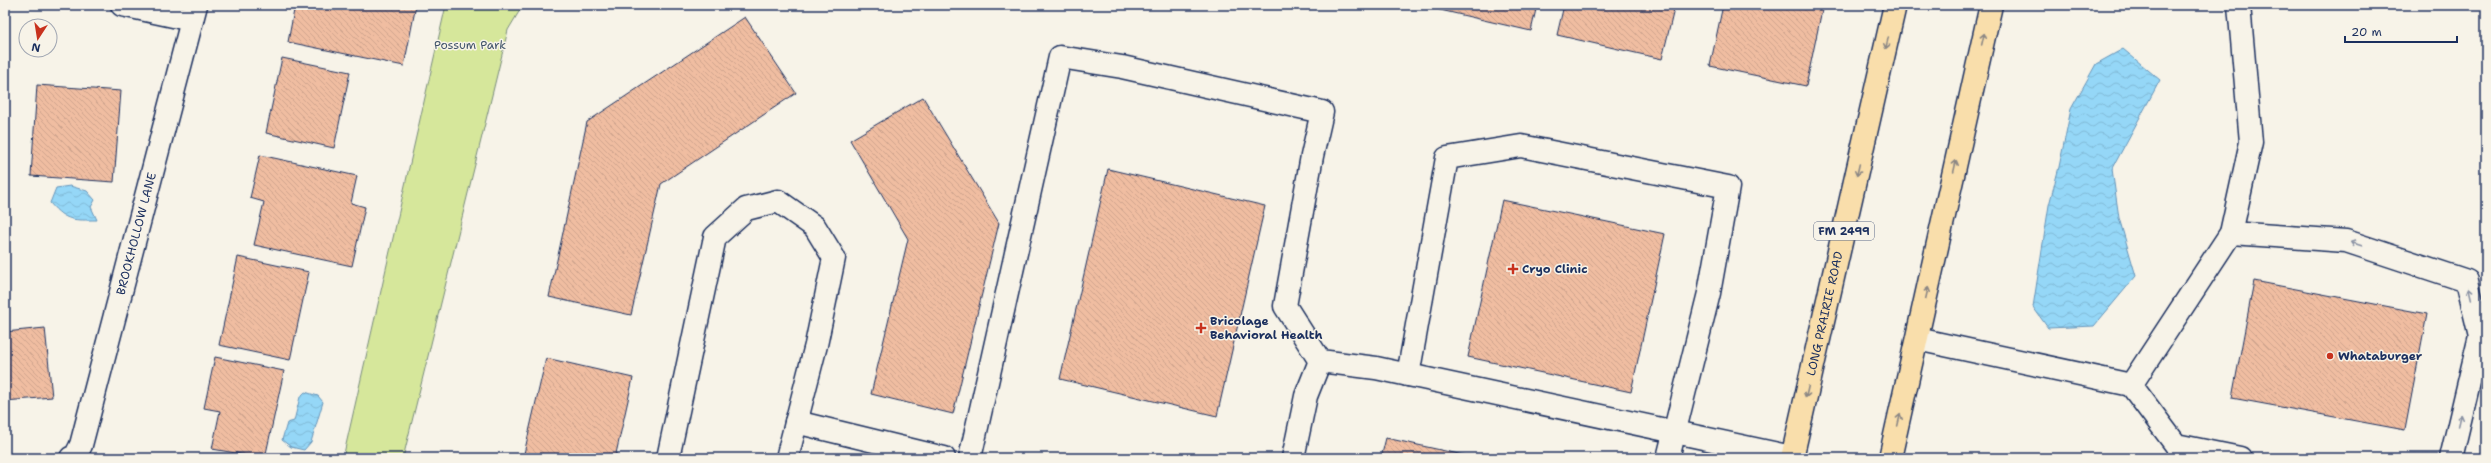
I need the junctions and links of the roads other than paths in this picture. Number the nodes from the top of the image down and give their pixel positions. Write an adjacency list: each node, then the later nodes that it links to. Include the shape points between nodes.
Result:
1 (122, 5): 5 (street)
2 (1895, 5): 20 (main road, LONG PRAIRIE ROAD / FM 2499, one-way to 20)
3 (1991, 5): 7 (main road, one-way to 3)
4 (2239, 5): 6 (street, via 2251,142)
5 (194, 12): 13 (street, BROOKHOLLOW LANE, via 81,445 75,457)
6 (2231, 233): 10 (street); 23 (street, one-way to 6, via 2480,336 2468,281 2346,241)
7 (1917, 339): 10 (street); 21 (main road, one-way to 7)
8 (1320, 361): 9 (street); 17 (street, via 1285,306 1322,112 1122,67 1060,57); 18 (street, via 1306,396)
9 (1408, 375): 12 (street); 12 (street, via 1447,158 1521,146 1728,187 1709,293)
10 (2131, 385): 22 (street, via 2176,445)
11 (796, 422): 14 (street, via 816,345 834,258 815,227 778,201 746,210 715,236); 15 (street); 16 (street)
12 (1676, 432): 19 (street); 20 (street)
13 (71, 458)
14 (668, 458)
15 (787, 458)
16 (944, 458)
17 (970, 458)
18 (1293, 458)
19 (1668, 458)
20 (1792, 458)
21 (1890, 458)
22 (2240, 458)
23 (2451, 458)

